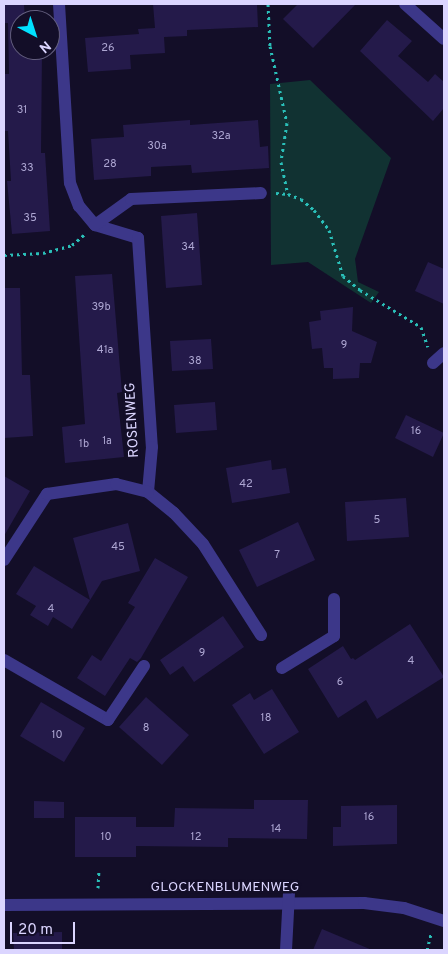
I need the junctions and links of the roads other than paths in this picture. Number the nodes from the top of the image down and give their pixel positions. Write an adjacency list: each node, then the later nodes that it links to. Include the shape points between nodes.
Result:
1 (59, 4): 5 (street, via 70,183 79,206)
2 (405, 4): 3 (street)
3 (444, 39)
4 (261, 193): 5 (street, via 131,199)
5 (96, 225): 8 (street, ROSENWEG, via 138,238 152,447)
6 (444, 353): 7 (street)
7 (433, 363)
8 (148, 492): 9 (street, via 116,484 47,494); 11 (street, via 174,513 203,544)
9 (4, 560)
10 (334, 599): 14 (street, via 334,636)
11 (261, 635)
12 (4, 660): 13 (street, via 108,720)
13 (144, 666)
14 (282, 668)
15 (290, 899): 16 (street, GLOCKENBLUMENWEG); 17 (street, GLOCKENBLUMENWEG, via 404,908); 18 (street)
16 (4, 905)
17 (444, 921)
18 (286, 950)

